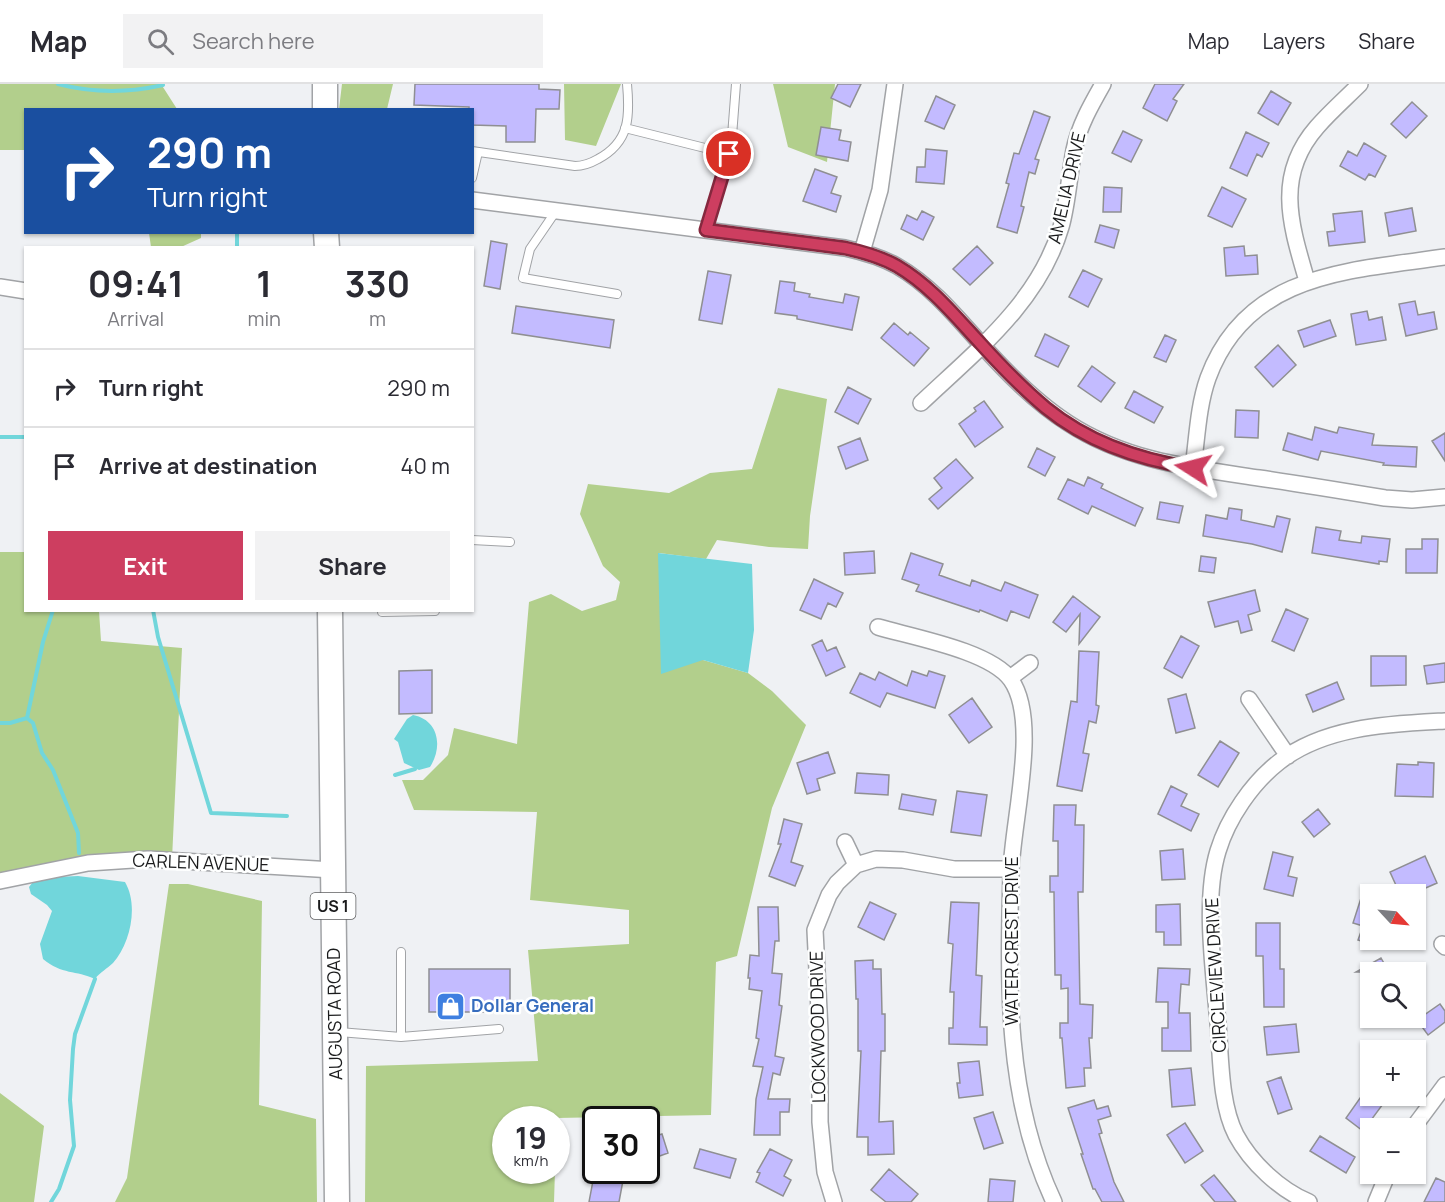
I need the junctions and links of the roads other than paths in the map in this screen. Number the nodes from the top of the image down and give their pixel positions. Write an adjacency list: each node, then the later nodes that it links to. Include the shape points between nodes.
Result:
1 (325, 84): 7 (main road)
2 (627, 84): 8 (lane)
3 (736, 84): 10 (lane)
4 (895, 84): 14 (street, via 880,190)
5 (1103, 84): 20 (street, AMELIA DRIVE, via 1077,140 1067,203 1053,251 1028,295)
6 (1360, 84): 16 (street, via 1314,131 1294,170 1290,219)
7 (325, 108)
8 (626, 128): 9 (lane, via 612,151 583,166); 10 (lane)
9 (475, 152)
10 (729, 154): 13 (lane)
11 (474, 200): 12 (street)
12 (556, 211): 13 (street); 19 (lane, via 530,249 523,278)
13 (706, 230): 14 (street)
14 (862, 252): 20 (street, via 897,266 918,280)
15 (1445, 257): 16 (street)
16 (1307, 281): 22 (street, via 1257,308 1217,357 1202,404)
17 (0, 287): 18 (street)
18 (24, 291)
19 (617, 294)
20 (982, 345): 21 (street, AMELIA DRIVE); 22 (street, via 1048,409 1090,437 1137,456)
21 (921, 403)
22 (1193, 468): 23 (street, via 1385,498)
23 (1445, 497)
24 (474, 540): 25 (lane)
25 (510, 542)
26 (330, 612): 36 (main road, AUGUSTA ROAD / US 1)
27 (878, 627): 29 (street, via 967,652 985,659)
28 (1030, 663): 29 (street)
29 (1010, 678): 35 (street, WATER CREST DRIVE, via 1021,702 1023,730)
30 (1249, 699): 32 (street)
31 (1445, 722): 32 (street, CIRCLEVIEW DRIVE, via 1347,731)
32 (1288, 756): 48 (street, CIRCLEVIEW DRIVE, via 1269,771 1227,828 1213,874 1212,946 1222,1078 1232,1125 1243,1146 1275,1181)
33 (845, 842): 34 (street)
34 (856, 865): 35 (street, via 876,859 954,869); 46 (street, LOCKWOOD DRIVE, via 828,895 815,930 820,1122 825,1172)
35 (1011, 869): 47 (street, WATER CREST DRIVE, via 1010,1014 1014,1064 1031,1143)
36 (333, 870): 37 (street, CARLEN AVENUE, via 148,859 88,863); 40 (main road, AUGUSTA ROAD / US 1)
37 (0, 880)
38 (401, 952): 41 (lane)
39 (499, 1029): 41 (lane)
40 (335, 1032): 41 (lane); 45 (main road, AUGUSTA ROAD / US 1)
41 (401, 1037)
42 (1445, 1085): 43 (street)
43 (1420, 1118)
44 (1383, 1184): 49 (street)
45 (337, 1202)
46 (834, 1202)
47 (1054, 1202)
48 (1309, 1202)
49 (1376, 1202)

